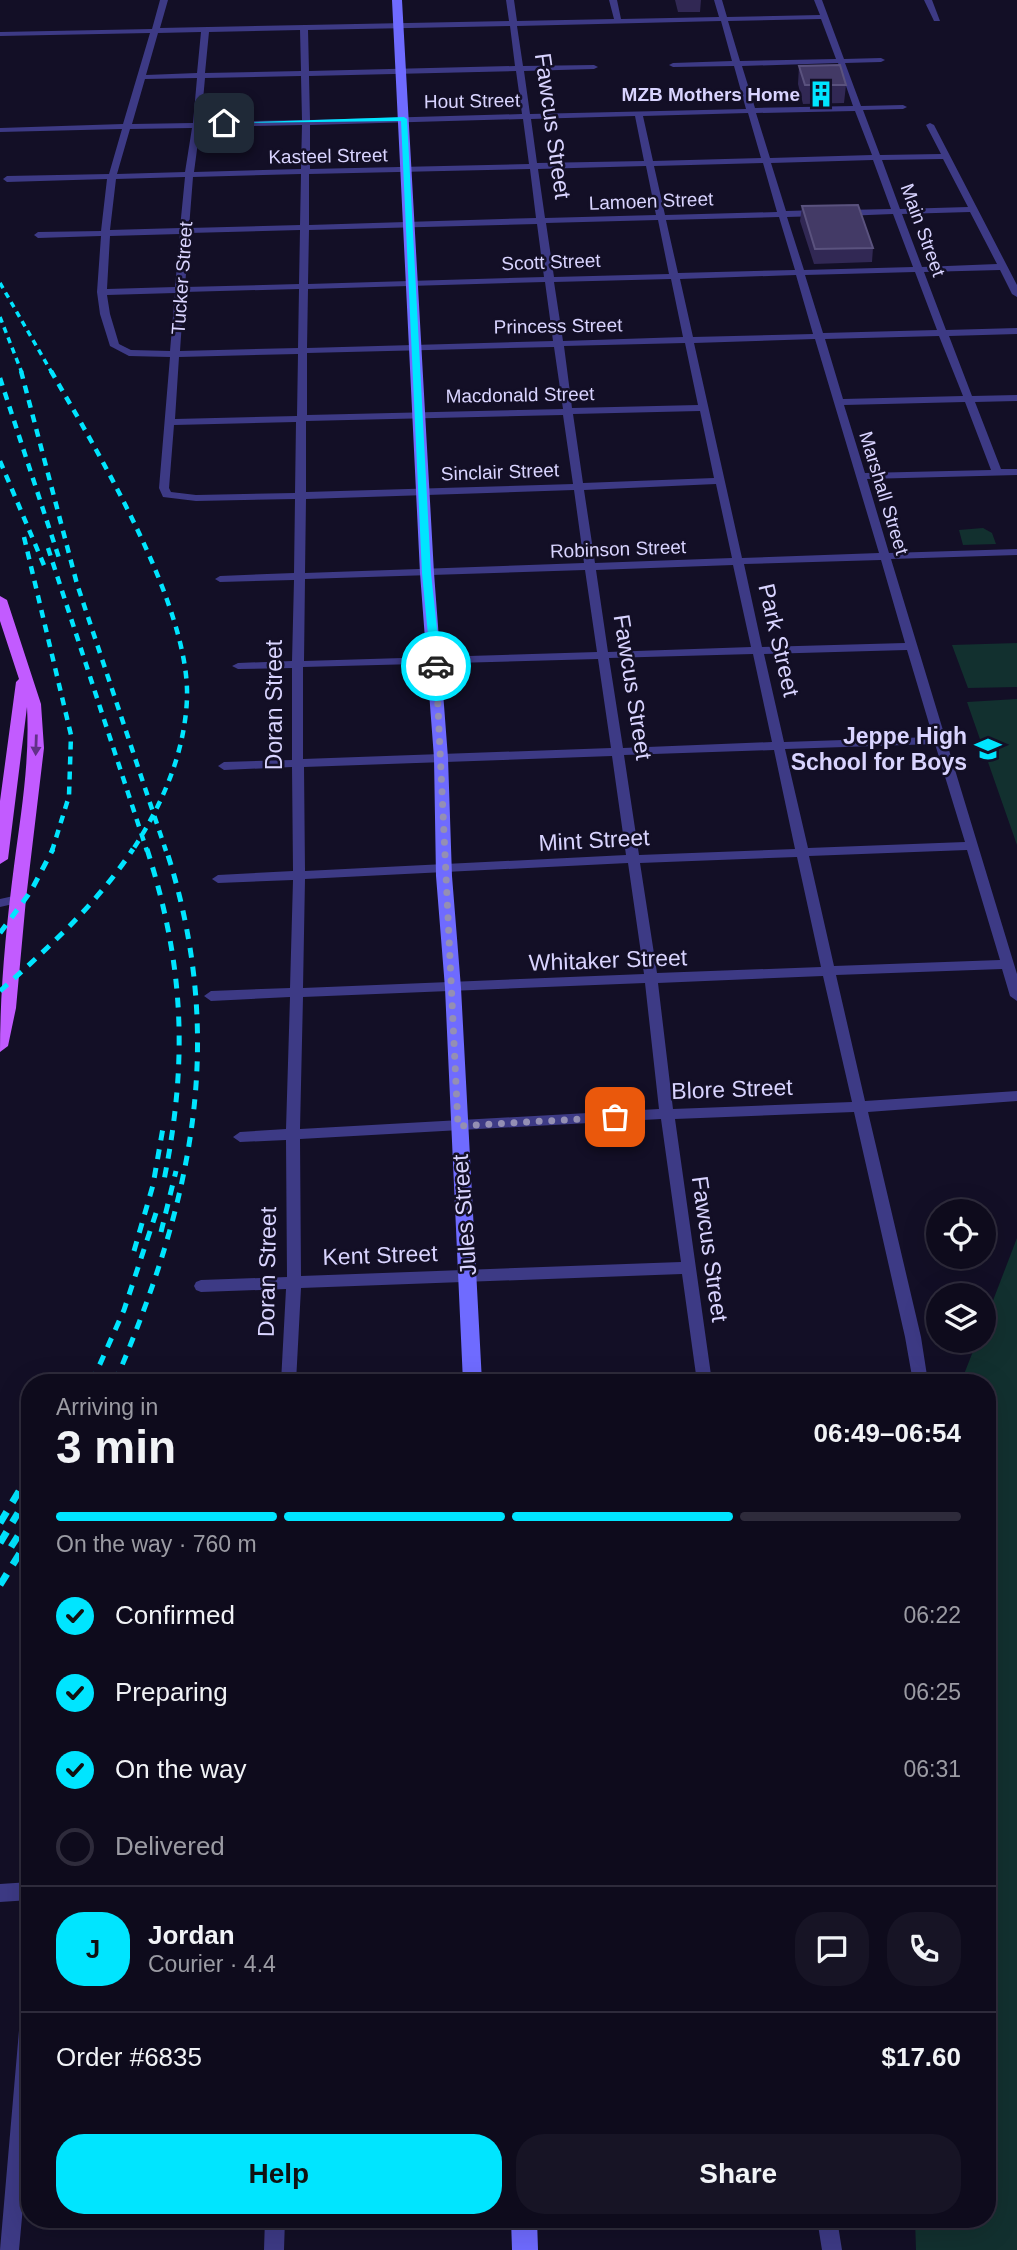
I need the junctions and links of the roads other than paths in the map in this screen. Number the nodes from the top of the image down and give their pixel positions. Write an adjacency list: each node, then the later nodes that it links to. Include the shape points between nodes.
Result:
1 (164, 0): 16 (street)
2 (397, 0): 13 (main road, Jules Street)
3 (510, 0): 12 (street, Fawcus Street)
4 (613, 0): 11 (street)
5 (718, 0): 9 (street, Marshall Street)
6 (818, 0): 8 (street, Main Street)
7 (928, 0): 10 (street)
8 (824, 17): 9 (street); 19 (street, Main Street)
9 (724, 19): 11 (street); 20 (street, Marshall Street)
10 (937, 19)
11 (618, 21): 12 (street)
12 (513, 23): 13 (street); 23 (street, Fawcus Street)
13 (397, 27): 14 (street); 24 (main road, Jules Street)
14 (304, 29): 15 (street); 25 (street, Doran Street)
15 (205, 31): 16 (street); 26 (street, Tucker Street)
16 (155, 32): 17 (street); 27 (street)
17 (0, 34)
18 (881, 60): 19 (street)
19 (842, 61): 20 (street); 28 (street, Main Street)
20 (736, 63): 21 (street); 30 (street, Marshall Street)
21 (673, 65)
22 (594, 67): 23 (street)
23 (520, 69): 24 (street); 32 (street, Fawcus Street)
24 (401, 71): 25 (street); 33 (main road, Jules Street)
25 (304, 74): 26 (street); 34 (street, Doran Street)
26 (200, 76): 27 (street); 35 (street, Tucker Street)
27 (142, 77): 37 (street)
28 (860, 107): 29 (street, Hout Street); 30 (street, Hout Street); 40 (street, Main Street)
29 (903, 107)
30 (751, 110): 31 (street, Hout Street); 41 (street, Marshall Street)
31 (638, 113): 32 (street, Hout Street); 42 (street, Park Street)
32 (527, 116): 33 (street, Hout Street); 43 (street, Fawcus Street)
33 (404, 119): 34 (street, Hout Street); 44 (main road, Jules Street)
34 (306, 121): 35 (street, Hout Street); 45 (street, Doran Street)
35 (197, 124): 37 (street, Hout Street); 46 (street, Tucker Street)
36 (930, 125): 39 (street)
37 (128, 126): 38 (street, Hout Street); 47 (street)
38 (0, 130)
39 (945, 156): 40 (street, Kasteel Street); 49 (street)
40 (878, 158): 41 (street, Kasteel Street); 50 (street, Main Street)
41 (765, 160): 42 (street, Kasteel Street); 51 (street, Marshall Street)
42 (649, 163): 43 (street, Kasteel Street); 52 (street, Park Street)
43 (534, 166): 44 (street, Kasteel Street); 53 (street, Fawcus Street)
44 (407, 170): 45 (street, Kasteel Street); 54 (main road, Jules Street)
45 (304, 172): 46 (street, Kasteel Street); 55 (street, Doran Street)
46 (189, 175): 47 (street, Kasteel Street); 56 (street, Tucker Street)
47 (112, 177): 48 (street, Kasteel Street); 57 (street)
48 (7, 180)
49 (972, 209): 50 (street, Lamoen Street); 59 (street)
50 (898, 211): 51 (street, Lamoen Street); 60 (street, Main Street)
51 (782, 215): 52 (street, Lamoen Street); 61 (street, Marshall Street)
52 (661, 218): 53 (street, Lamoen Street); 62 (street, Park Street)
53 (542, 221): 54 (street, Lamoen Street); 63 (street, Fawcus Street)
54 (410, 224): 55 (street, Lamoen Street); 64 (main road, Jules Street)
55 (302, 227): 56 (street, Lamoen Street); 65 (street, Doran Street)
56 (185, 230): 57 (street, Lamoen Street); 66 (street, Tucker Street)
57 (105, 233): 58 (street, Lamoen Street); 67 (street)
58 (38, 235)
59 (1002, 267): 60 (street, Scott Street); 68 (street)
60 (918, 269): 61 (street, Scott Street); 70 (street, Main Street)
61 (799, 272): 62 (street, Scott Street); 71 (street, Marshall Street)
62 (674, 276): 63 (street, Scott Street); 72 (street, Park Street)
63 (552, 279): 64 (street, Scott Street); 73 (street, Fawcus Street)
64 (412, 283): 65 (street, Scott Street); 74 (main road, Jules Street)
65 (302, 285): 66 (street, Scott Street); 75 (street, Doran Street)
66 (179, 289): 67 (street, Scott Street); 76 (street, Tucker Street)
67 (102, 292): 76 (street, Princess Street, via 115,346 129,353)
68 (1017, 294)
69 (1017, 331): 70 (street, Princess Street)
70 (944, 333): 71 (street, Princess Street); 78 (street, Main Street)
71 (818, 336): 72 (street, Princess Street); 79 (street, Marshall Street)
72 (689, 340): 73 (street, Princess Street); 80 (street, Park Street)
73 (559, 344): 74 (street, Princess Street); 81 (street, Fawcus Street)
74 (416, 348): 75 (street, Princess Street); 82 (main road, Jules Street)
75 (301, 350): 76 (street, Princess Street); 83 (street, Doran Street)
76 (176, 354): 84 (street, Tucker Street)
77 (1017, 398): 78 (street)
78 (970, 399): 79 (street); 85 (street, Main Street)
79 (838, 402): 87 (street, Marshall Street)
80 (704, 408): 81 (street, Macdonald Street); 88 (street, Park Street)
81 (568, 411): 82 (street, Macdonald Street); 89 (street, Fawcus Street)
82 (419, 415): 83 (street, Macdonald Street); 90 (main road, Jules Street)
83 (301, 418): 84 (street, Macdonald Street); 91 (street, Doran Street)
84 (170, 422): 92 (street, Tucker Street, via 166,493)
85 (997, 472): 86 (street); 87 (street)
86 (1017, 472)
87 (862, 476): 94 (street, Marshall Street)
88 (721, 481): 89 (street, Sinclair Street); 95 (street, Park Street)
89 (579, 487): 90 (street, Sinclair Street); 96 (street, Fawcus Street)
90 (424, 493): 91 (street, Sinclair Street); 97 (main road, Jules Street)
91 (300, 495): 92 (street, Sinclair Street); 98 (street, Doran Street)
92 (196, 498)
93 (1017, 552): 94 (street, Robinson Street)
94 (884, 557): 95 (street, Robinson Street); 101 (street, Marshall Street)
95 (738, 562): 96 (street, Robinson Street); 102 (street, Park Street)
96 (590, 568): 97 (street, Robinson Street); 103 (street, Fawcus Street)
97 (427, 573): 98 (street, Robinson Street); 104 (main road, Jules Street)
98 (301, 576): 99 (street, Robinson Street); 105 (street, Doran Street)
99 (220, 579)
100 (0, 600): 107 (main road)
101 (912, 646): 102 (street); 108 (street, Marshall Street)
102 (759, 651): 103 (street); 109 (street, Park Street)
103 (604, 654): 104 (street); 110 (street, Fawcus Street)
104 (436, 661): 105 (street); 111 (main road, Jules Street)
105 (299, 665): 106 (street); 112 (street, Doran Street)
106 (238, 666)
107 (24, 679): 116 (main road); 121 (main road, one-way to 121, via 34,704 37,748)
108 (940, 740): 109 (street); 114 (street, Marshall Street)
109 (779, 746): 110 (street); 115 (street, Park Street)
110 (618, 752): 111 (street); 117 (street, Fawcus Street)
111 (441, 758): 112 (street); 118 (main road, Jules Street)
112 (298, 763): 113 (street); 119 (street, Doran Street)
113 (224, 766)
114 (972, 846): 115 (street, Mint Street); 124 (street, Marshall Street)
115 (801, 852): 117 (street, Mint Street); 125 (street, Park Street)
116 (0, 859)
117 (632, 859): 118 (street, Mint Street); 126 (street, Fawcus Street)
118 (444, 869): 119 (street, Mint Street); 127 (main road, Jules Street)
119 (299, 875): 120 (street, Mint Street); 128 (street, Doran Street)
120 (218, 879)
121 (18, 899): 122 (street); 123 (main road)
122 (0, 903)
123 (6, 961): 131 (main road, via 8,1008)
124 (1007, 964): 125 (street, Whitaker Street); 130 (street, Marshall Street)
125 (828, 974): 126 (street, Whitaker Street); 133 (street, Park Street)
126 (652, 978): 127 (street, Whitaker Street); 134 (street, Fawcus Street)
127 (453, 988): 128 (street, Whitaker Street); 135 (main road, Jules Street)
128 (296, 992): 129 (street, Whitaker Street); 136 (street, Doran Street)
129 (211, 996)
130 (1017, 996)
131 (0, 1046)
132 (1017, 1096): 133 (street, Blore Street)
133 (860, 1107): 134 (street, Blore Street); 145 (street, Park Street)
134 (667, 1114): 135 (street, Blore Street); 138 (street, Fawcus Street)
135 (458, 1126): 136 (street, Blore Street); 139 (main road, Jules Street)
136 (293, 1135): 137 (street, Blore Street); 140 (street, Doran Street)
137 (240, 1138)
138 (687, 1268): 139 (street, Kent Street); 144 (street, Fawcus Street)
139 (467, 1275): 140 (street, Kent Street); 143 (main road, Jules Street)
140 (294, 1282): 141 (street, Kent Street); 142 (street, Doran Street)
141 (201, 1286)
142 (289, 1374)
143 (473, 1374)
144 (704, 1374)
145 (920, 1374)
146 (21, 1892): 147 (street)
147 (0, 1893)
148 (21, 2168): 152 (street)
149 (275, 2228): 153 (street)
150 (524, 2228): 154 (main road)
151 (828, 2228): 155 (street)
152 (9, 2250)
153 (274, 2250)
154 (525, 2250)
155 (832, 2250)

